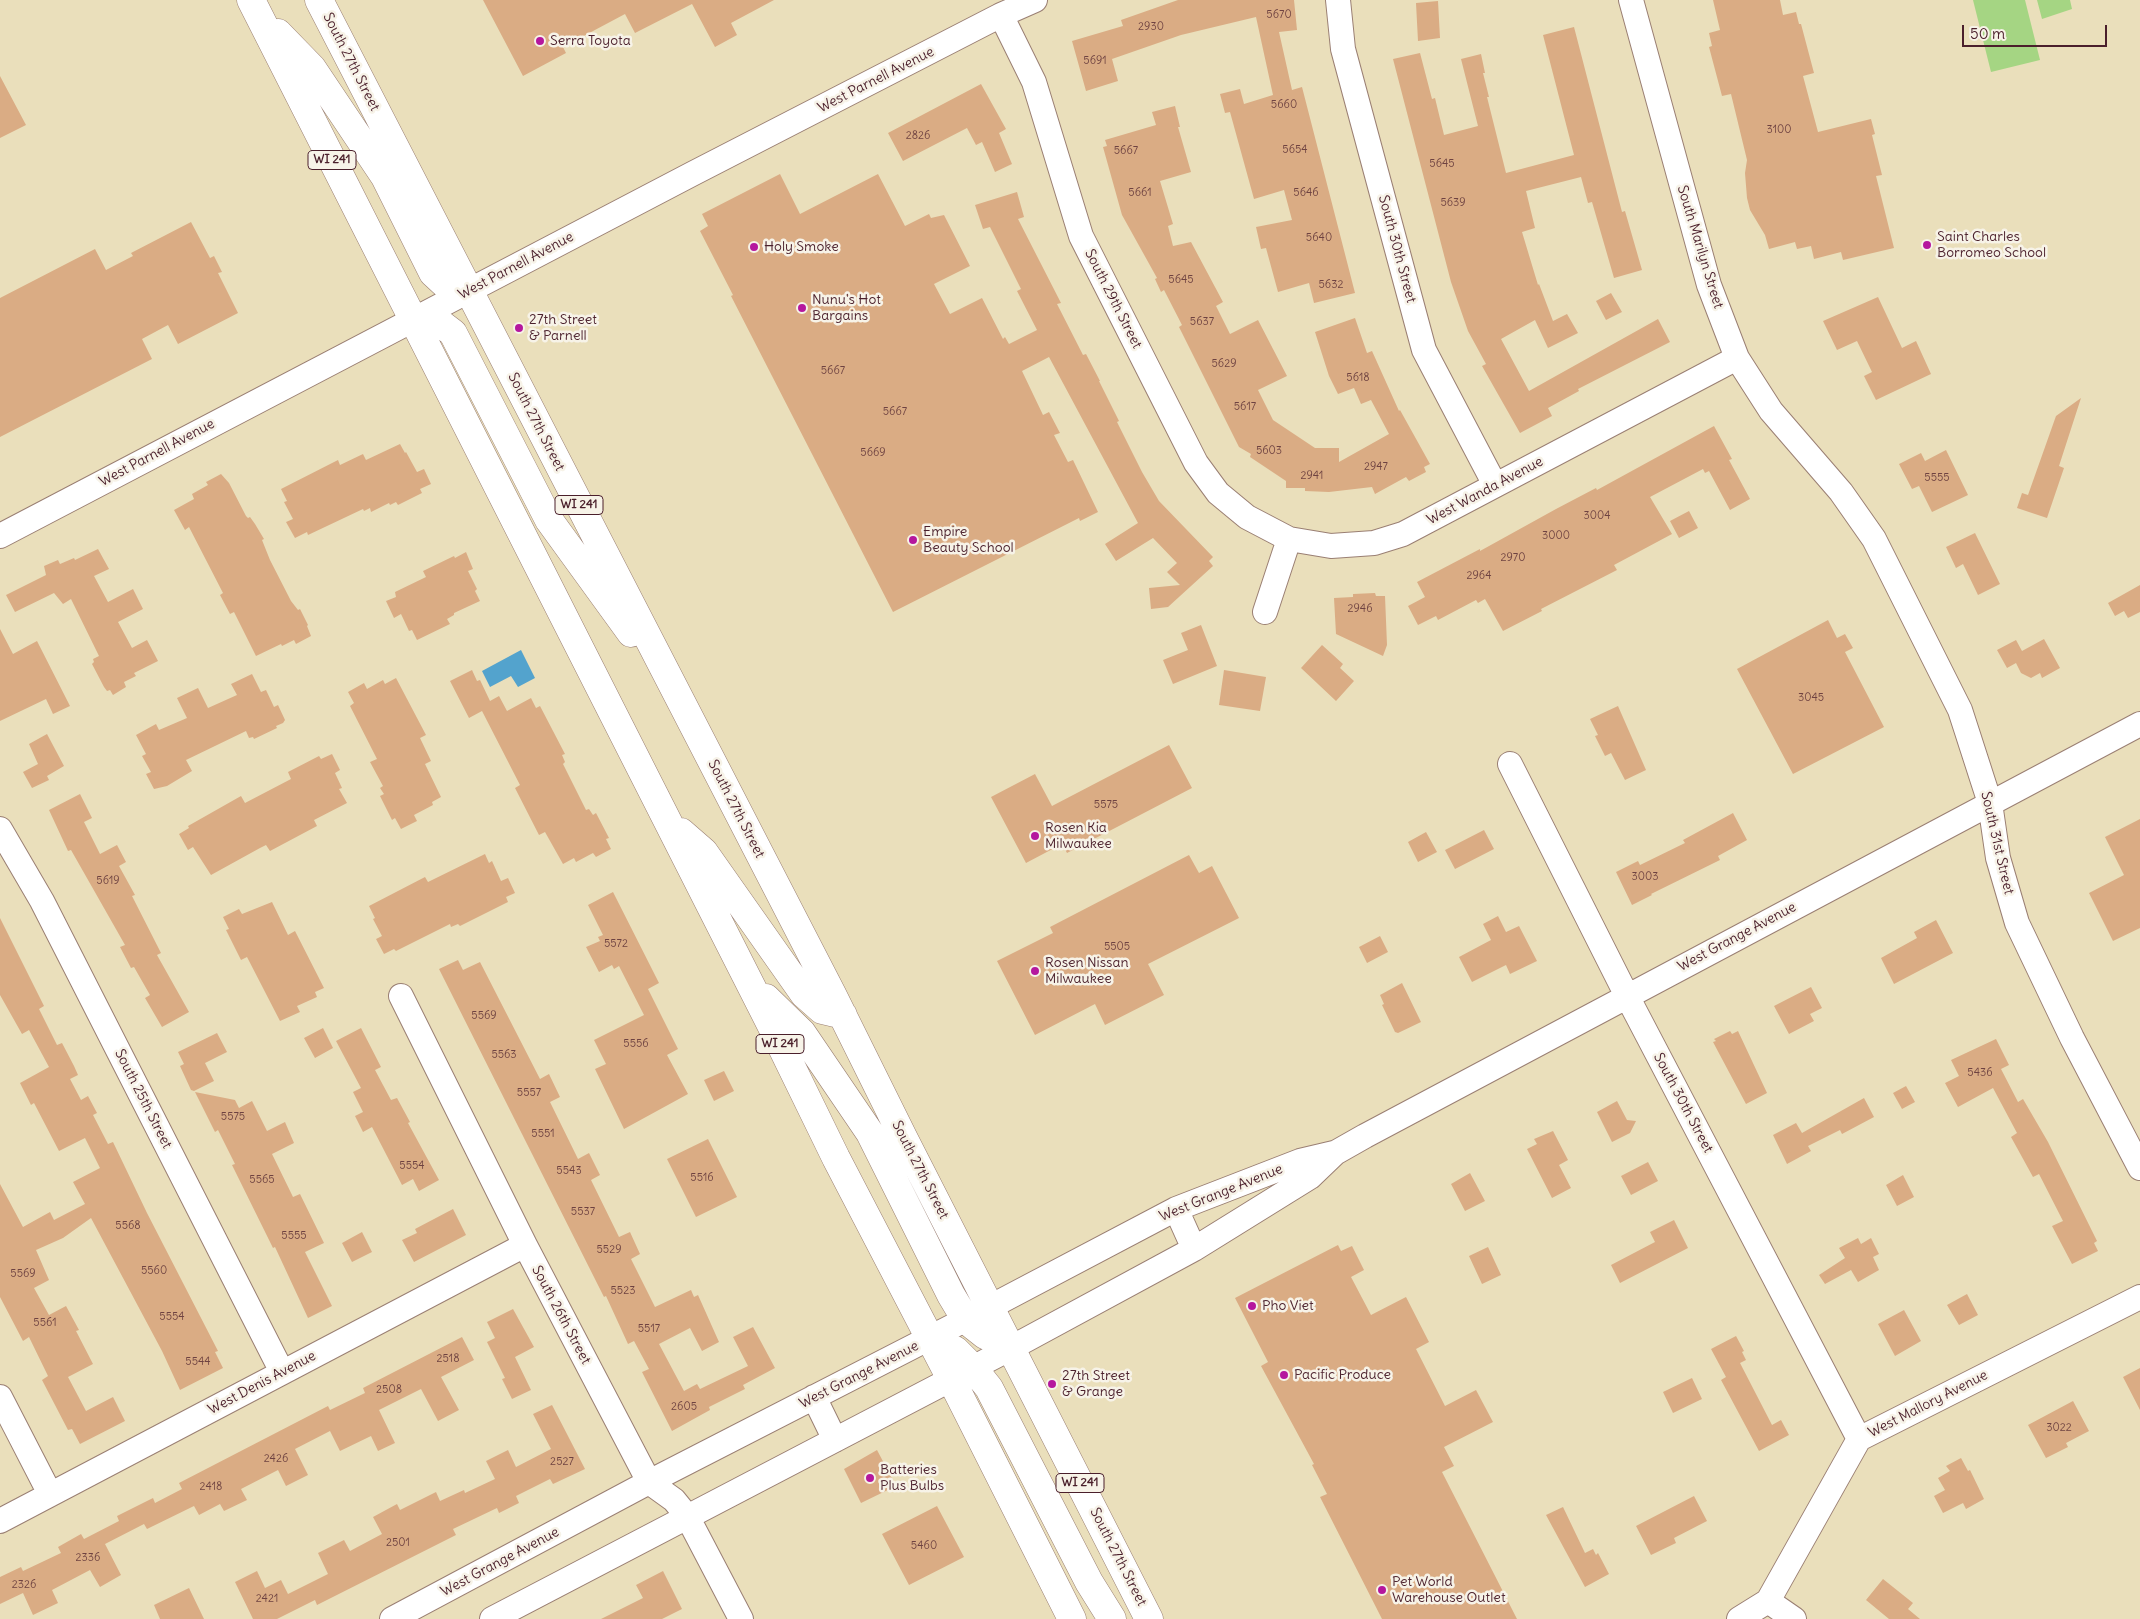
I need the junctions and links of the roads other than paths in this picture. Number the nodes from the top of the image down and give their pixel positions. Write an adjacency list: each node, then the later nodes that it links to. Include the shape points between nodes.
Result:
1 (319, 0): 7 (main road, South 27th Street / WI 241)
2 (1035, 0): 6 (street, West Parnell Avenue)
3 (1338, 0): 10 (street, South 30th Street, via 1343,49 1424,350)
4 (1631, 0): 9 (street, South Marilyn Street, via 1709,285)
5 (255, 7): 7 (main road, via 312,68 385,176 433,273 446,285); 8 (main road, WI 241)
6 (1001, 15): 7 (street, West Parnell Avenue); 13 (street, South 29th Street, via 1034,82 1081,236 1196,463 1218,493 1246,517)
7 (469, 291): 8 (street, West Parnell Avenue); 15 (main road, South 27th Street / WI 241)
8 (413, 320): 12 (street, West Parnell Avenue); 15 (main road, via 436,320 453,333 549,520); 19 (main road, WI 241)
9 (1738, 358): 10 (street, West Wanda Avenue); 11 (street, South Marilyn Street, via 1771,410)
10 (1495, 485): 13 (street, West Wanda Avenue, via 1403,534 1374,543 1331,546)
11 (1840, 492): 18 (street, South 31st Street, via 1874,539 1960,710)
12 (0, 536)
13 (1289, 539): 14 (street)
14 (1265, 612)
15 (672, 685): 24 (main road, South 27th Street / WI 241)
16 (2140, 724): 18 (street, West Grange Avenue)
17 (1510, 764): 23 (street, South 30th Street)
18 (1990, 803): 23 (street, West Grange Avenue); 26 (street, South 31st Street, via 1998,858 2017,923)
19 (667, 819): 21 (main road, WI 241); 24 (main road, via 704,852 804,994 822,1010)
20 (0, 829): 35 (street, South 25th Street, via 42,901)
21 (749, 981): 32 (main road, via 802,1034 870,1133); 33 (main road, WI 241)
22 (401, 996): 28 (street, South 26th Street)
23 (1627, 996): 25 (street, West Grange Avenue); 39 (street, South 30th Street)
24 (843, 1016): 31 (main road, South 27th Street / WI 241)
25 (1335, 1153): 27 (street, West Grange Avenue, via 1300,1161); 29 (street, West Grange Avenue, via 1310,1177)
26 (2140, 1168)
27 (1176, 1209): 29 (street); 31 (street, West Grange Avenue)
28 (525, 1245): 35 (street, West Denis Avenue); 41 (street, South 26th Street)
29 (1194, 1249): 34 (street, West Grange Avenue)
30 (2140, 1297): 39 (street, West Mallory Avenue)
31 (990, 1307): 32 (street, West Grange Avenue); 34 (main road, South 27th Street / WI 241)
32 (966, 1320): 33 (street, West Grange Avenue); 34 (main road)
33 (930, 1338): 36 (main road, WI 241); 38 (street, West Grange Avenue)
34 (1011, 1348): 36 (street, West Grange Avenue); 52 (main road, South 27th Street / WI 241)
35 (282, 1372): 42 (street, West Denis Avenue)
36 (962, 1374): 40 (street, West Grange Avenue); 50 (main road, WI 241); 51 (main road, via 989,1388 1089,1582)
37 (0, 1397): 42 (street)
38 (814, 1397): 40 (street); 41 (street, West Grange Avenue)
39 (1858, 1439): 45 (street, West Mallory Avenue)
40 (835, 1440): 43 (street, West Grange Avenue)
41 (649, 1482): 43 (street, South 26th Street, via 674,1500); 46 (street, West Grange Avenue)
42 (50, 1494): 44 (street, West Denis Avenue)
43 (687, 1516): 48 (street, West Grange Avenue); 49 (street, South 26th Street)
44 (0, 1520)
45 (1768, 1601): 53 (street, West Mallory Avenue); 54 (street)
46 (419, 1613): 47 (street, West Grange Avenue)
47 (392, 1619)
48 (492, 1619)
49 (741, 1619)
50 (1072, 1619)
51 (1112, 1619)
52 (1149, 1619)
53 (1739, 1619)
54 (1794, 1619)

